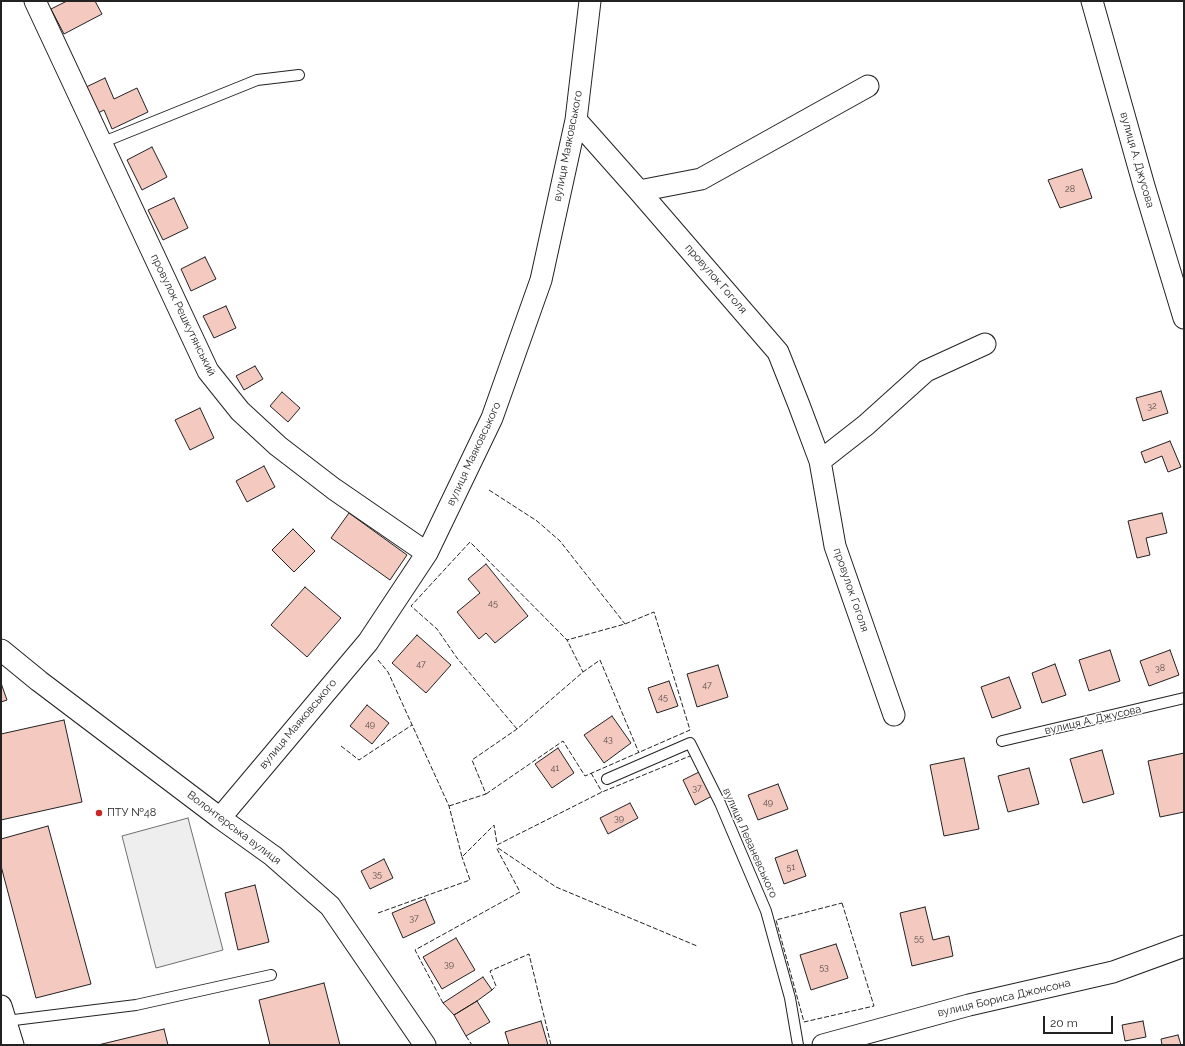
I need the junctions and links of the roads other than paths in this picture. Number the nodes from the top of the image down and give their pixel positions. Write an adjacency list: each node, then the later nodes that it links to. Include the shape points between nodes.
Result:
1 (35, 1): 7 (street, провулок Решкутянський)
2 (590, 1): 6 (street, вулиця Маяковського)
3 (1092, 1): 9 (street, вулиця А. Джусова)
4 (299, 75): 7 (lane, via 258,80)
5 (868, 86): 8 (street, via 701,179)
6 (576, 120): 8 (street, провулок Гоголя); 12 (street, вулиця Маяковського, via 541,280 492,418)
7 (102, 143): 12 (street, провулок Решкутянський, via 208,371 240,411 278,446 334,489)
8 (639, 191): 11 (street, провулок Гоголя, via 778,352)
9 (1184, 318)
10 (985, 344): 11 (street, via 926,371 866,425)
11 (820, 461): 15 (street, провулок Гоголя, via 836,546)
12 (427, 553): 18 (street, вулиця Маяковського, via 368,642)
13 (1, 650): 18 (street, Волонтерська вулиця)
14 (1184, 698): 16 (lane, вулиця А. Джусова)
15 (894, 715)
16 (1002, 741)
17 (607, 779): 24 (lane, вулиця Леваневського, via 690,743 720,803 766,911 790,998)
18 (220, 818): 23 (street, Волонтерська вулиця, via 274,856 330,906)
19 (1184, 946): 25 (street, вулиця Бориса Джонсона, via 1113,972 969,1005)
20 (271, 974): 21 (lane, via 136,1005)
21 (3, 1014): 22 (street)
22 (13, 1045)
23 (425, 1045)
24 (798, 1045)
25 (823, 1045)

